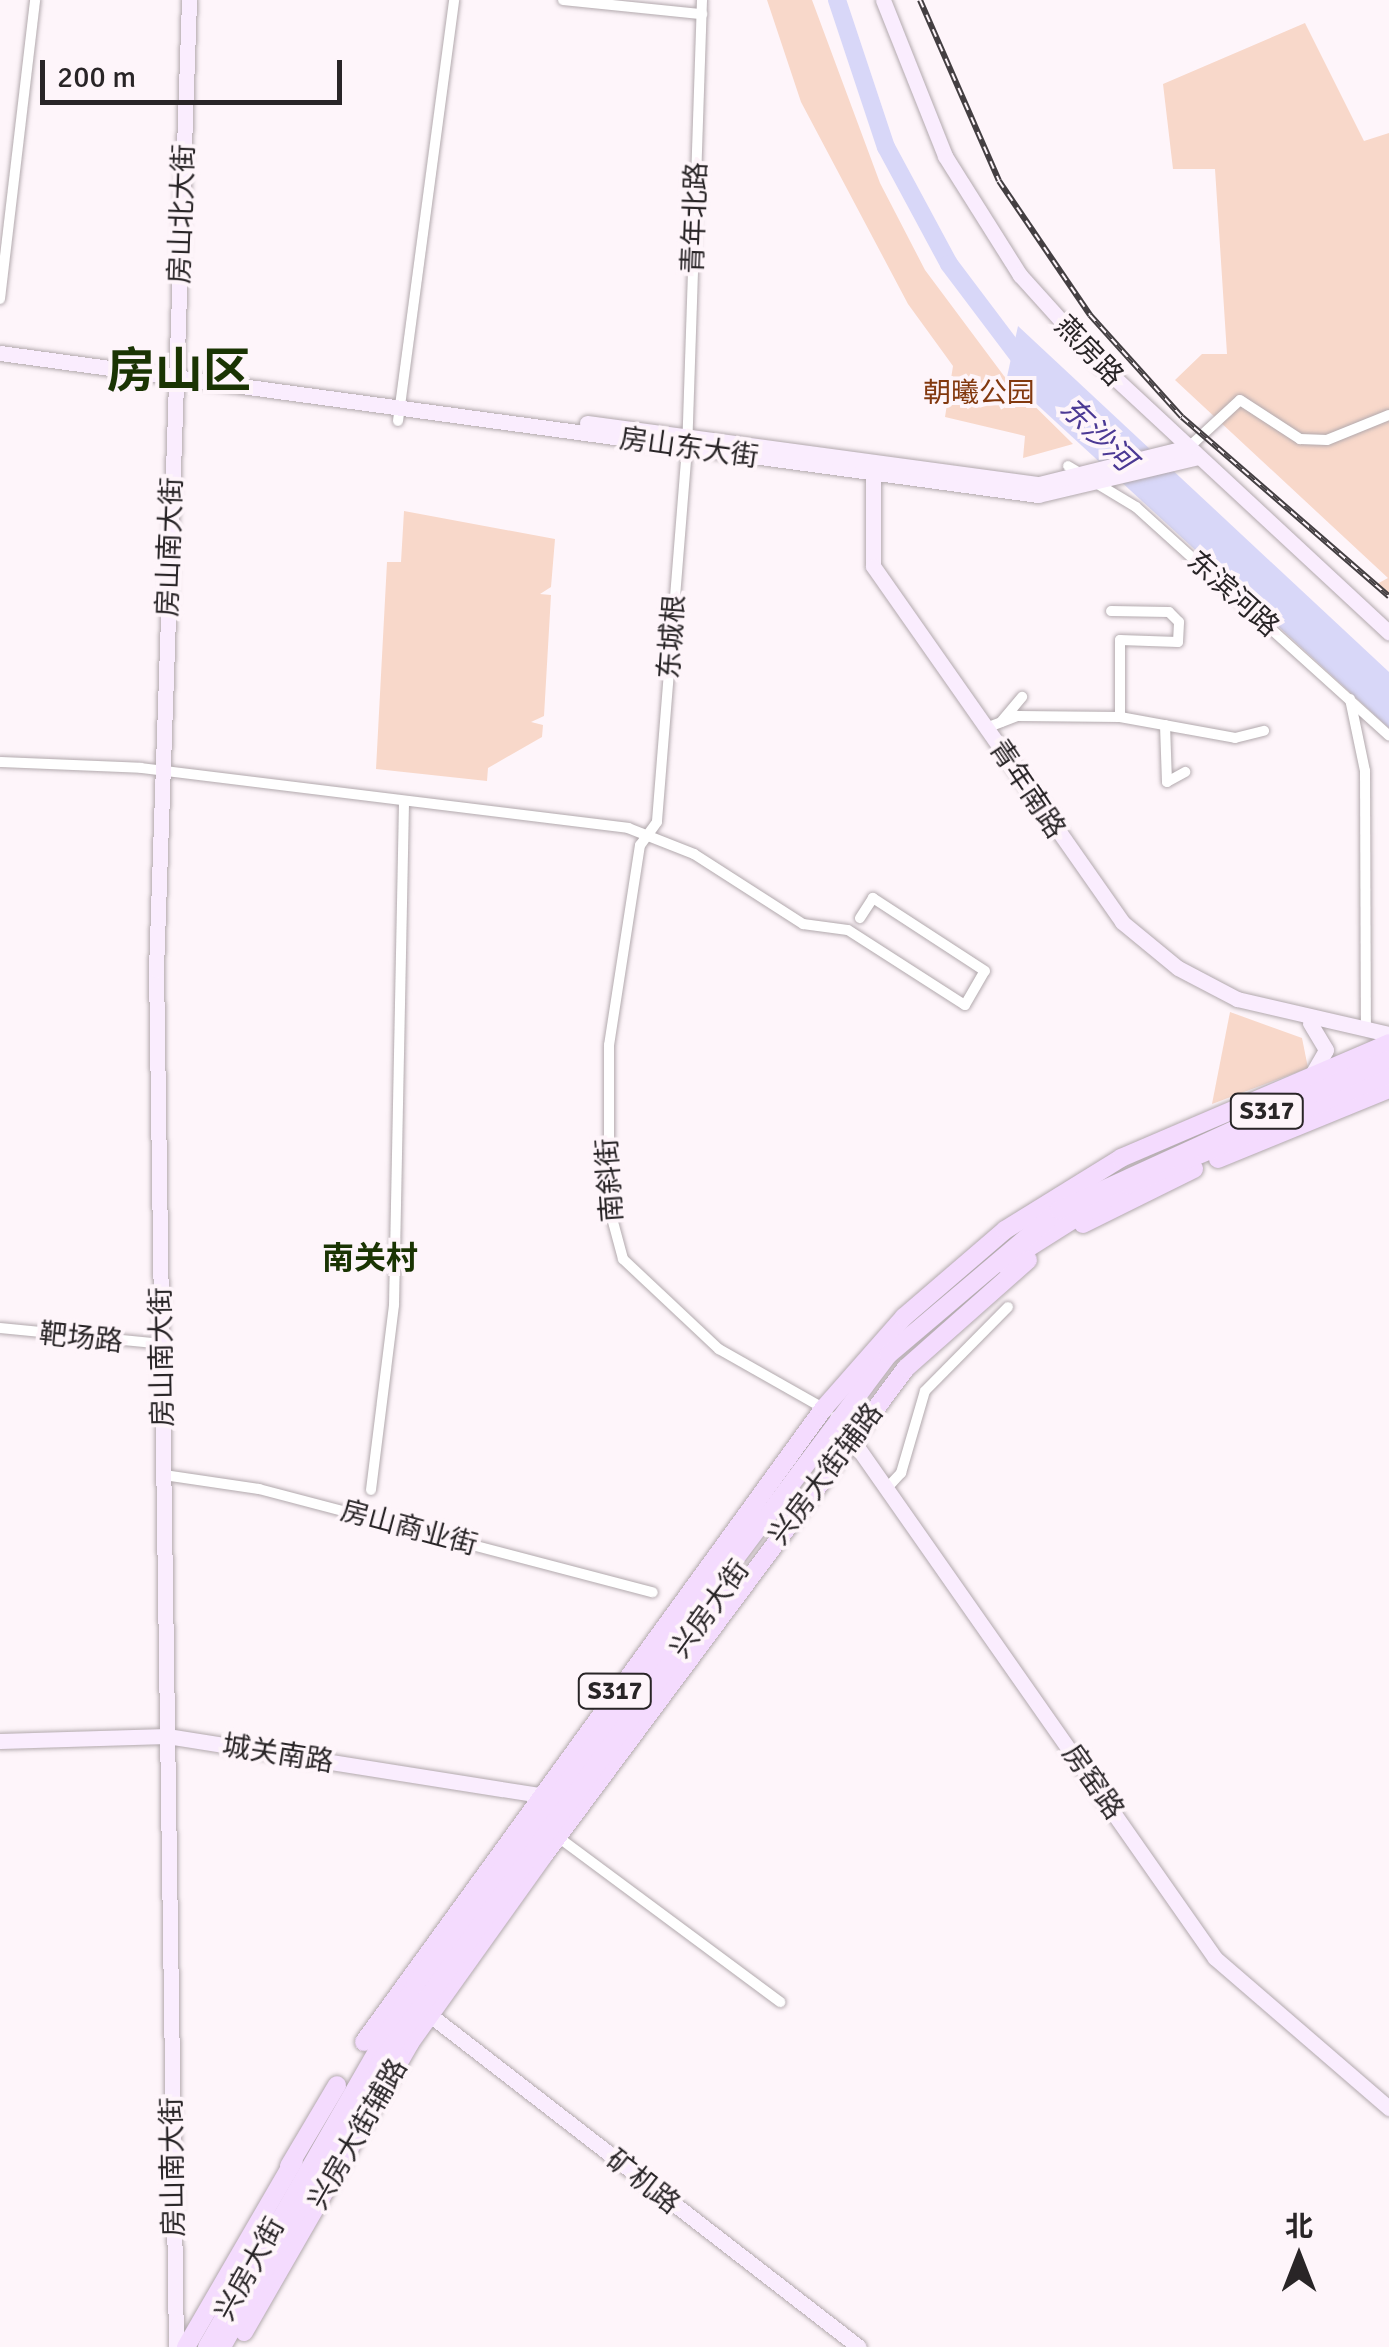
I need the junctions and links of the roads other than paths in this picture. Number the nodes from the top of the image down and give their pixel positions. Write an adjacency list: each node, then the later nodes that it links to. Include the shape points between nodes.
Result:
1 (35, 0): 9 (street)
2 (188, 0): 12 (main road, 房山北大街)
3 (454, 0): 13 (street)
4 (563, 0): 7 (street)
5 (702, 0): 8 (street, 青年北路)
6 (883, 0): 16 (main road, 燕房路, via 931,126 994,237 1057,320)
7 (624, 3): 8 (street)
8 (702, 14): 15 (street, 青年北路)
9 (0, 299)
10 (0, 344): 12 (main road)
11 (0, 353): 12 (main road)
12 (176, 373): 13 (main road, 房山东大街); 31 (main road, 房山南大街)
13 (399, 409): 15 (main road, 房山东大街)
14 (1389, 415): 16 (street, via 1327,440 1300,439 1240,400)
15 (687, 442): 18 (main road, 房山东大街); 33 (street, 东城根, via 657,822)
16 (1194, 452): 19 (main road, 房山东大街); 21 (main road, 燕房路)
17 (1068, 466): 19 (street, 东滨河路)
18 (873, 467): 19 (main road, 房山东大街, via 1039,484); 26 (main road, 青年南路, via 873,566)
19 (1097, 479): 23 (street, 东滨河路)
20 (1111, 611): 24 (street, via 1169,612 1179,622 1178,642 1120,640)
21 (1389, 632)
22 (1022, 697): 26 (street)
23 (1349, 698): 28 (street, 东滨河路); 36 (street, via 1365,771)
24 (1120, 717): 25 (street); 26 (street)
25 (1165, 725): 27 (street, via 1235,738); 30 (street, via 1167,782)
26 (994, 726): 35 (main road, 青年南路, via 1122,922 1212,987)
27 (1264, 732)
28 (1389, 736)
29 (0, 762): 31 (street)
30 (1185, 772)
31 (161, 775): 32 (street); 51 (main road, 房山南大街)
32 (404, 803): 33 (street); 56 (street, via 394,1306)
33 (648, 835): 34 (street, via 803,924 848,930 965,1005 985,971 873,898); 53 (street, 南斜街, via 609,1045 614,1238 624,1258 744,1370)
34 (860, 918)
35 (1306, 1020): 36 (main road, 青年南路); 41 (main road, via 1326,1050)
36 (1366, 1032): 37 (main road, 青年南路)
37 (1389, 1034)
38 (1389, 1043): 41 (main road, 兴房大街 / S317)
39 (1389, 1059): 44 (main road, 兴房大街 / S317)
40 (1389, 1074): 42 (main road, 兴房大街 / S317)
41 (1306, 1078): 43 (main road, 兴房大街 / S317)
42 (1383, 1085): 48 (main road, 兴房大街 / S317, via 1128,1186 1004,1263); 52 (main road, 兴房大街辅路 / S317, via 1071,1231)
43 (1193, 1125): 44 (main road); 45 (main road, 兴房大街 / S317, via 1042,1203)
44 (1146, 1164): 46 (main road, 兴房大街 / S317, via 1058,1210)
45 (982, 1248): 46 (main road); 50 (main road, 兴房大街 / S317)
46 (965, 1280): 48 (main road, 兴房大街 / S317)
47 (1008, 1307): 55 (street, via 925,1390 900,1473)
48 (927, 1325): 50 (main road); 52 (main road); 53 (main road, 兴房大街 / S317)
49 (0, 1328): 51 (street, 靶场路)
50 (893, 1329): 53 (main road, 兴房大街 / S317)
51 (162, 1344): 54 (main road, 房山南大街)
52 (922, 1354): 53 (main road, 兴房大街辅路 / S317)
53 (839, 1423): 55 (main road, 房窑路); 57 (main road, 兴房大街辅路 / S317); 58 (main road, 兴房大街 / S317); 62 (main road, 兴房大街 / S317)
54 (164, 1475): 59 (street, 房山商业街, via 260,1488); 60 (main road, 房山南大街)
55 (887, 1488): 70 (main road, 房窑路, via 1215,1958)
56 (371, 1490)
57 (772, 1546): 58 (main road); 63 (main road, 兴房大街辅路 / S317)
58 (752, 1552): 65 (main road, 兴房大街 / S317)
59 (652, 1592)
60 (167, 1736): 61 (main road, 城关南路); 62 (main road, 城关南路); 74 (main road, 房山南大街)
61 (0, 1741)
62 (545, 1796): 71 (main road, 兴房大街 / S317, via 415,1985); 72 (main road, 兴房大街 / S317, via 402,1979)
63 (558, 1837): 64 (main road, 兴房大街辅路 / S317); 67 (street)
64 (502, 1912): 65 (main road); 68 (main road, 兴房大街辅路 / S317)
65 (474, 1929): 66 (main road, 兴房大街 / S317)
66 (431, 1987): 69 (main road); 73 (main road, 兴房大街 / S317)
67 (780, 2002)
68 (430, 2015): 69 (main road, 兴房大街辅路 / S317); 79 (main road, 矿机路)
69 (410, 2043): 78 (main road, 兴房大街辅路 / S317)
70 (1389, 2108)
71 (321, 2138): 72 (main road, 兴房大街 / S317); 73 (main road, 兴房大街 / S317)
72 (288, 2166): 75 (main road, 兴房大街 / S317)
73 (275, 2237): 76 (main road, 兴房大街 / S317); 77 (main road, 兴房大街 / S317)
74 (176, 2347)
75 (186, 2347)
76 (207, 2347)
77 (222, 2347)
78 (235, 2347)
79 (858, 2347)

